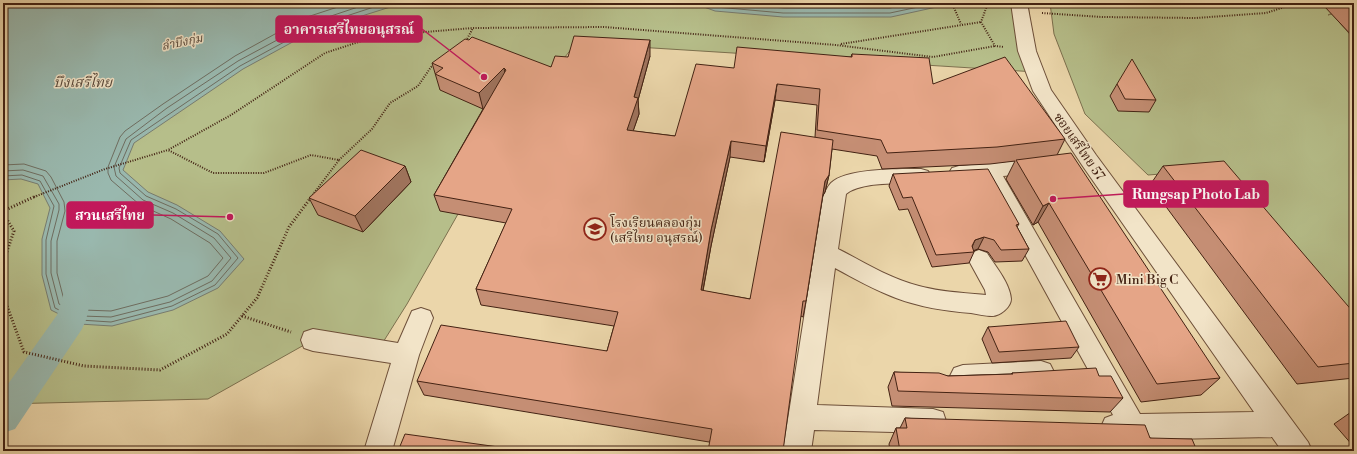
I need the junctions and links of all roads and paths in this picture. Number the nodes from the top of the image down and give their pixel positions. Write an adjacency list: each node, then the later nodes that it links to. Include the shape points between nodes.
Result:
1 (952, 3): 6 (path)
2 (988, 3): 5 (path)
3 (1297, 3): 4 (path, via 1266,13 1196,18 1102,17)
4 (1019, 7): 11 (street, ซอยเสรีไทย 57)
5 (981, 22): 6 (path); 10 (path)
6 (961, 24): 9 (path)
7 (473, 28): 8 (path); 9 (path, via 604,27); 13 (path, via 376,36 325,53 230,115)
8 (464, 44)
9 (836, 45): 10 (path, via 933,57)
10 (995, 46): 11 (path)
11 (1027, 51): 15 (street, ซอยเสรีไทย 57, via 1042,90)
12 (439, 66): 14 (path, via 431,67 418,86 390,103 372,128)
13 (168, 150): 14 (path, via 213,173 264,173 311,155); 17 (path, via 137,158 36,196)
14 (339, 160): 22 (path, via 289,227 257,298)
15 (1089, 160): 16 (street); 30 (street, ซอยเสรีไทย 57)
16 (990, 172): 18 (street, via 863,179 850,182 838,188 834,197); 26 (street)
17 (3, 212): 20 (path, via 14,231)
18 (826, 253): 19 (street, via 894,286 931,299 994,306 998,300 997,289); 28 (street)
19 (979, 259)
20 (3, 263)
21 (3, 295): 22 (path, via 24,352 84,366 160,370 227,334)
22 (242, 316): 24 (path)
23 (421, 318): 25 (street)
24 (313, 340): 25 (street)
25 (406, 355): 33 (street)
26 (1081, 370): 27 (street); 32 (street)
27 (940, 378)
28 (802, 417): 29 (street); 34 (street)
29 (959, 422)
30 (1278, 424): 32 (street); 35 (street, ซอยเสรีไทย 57)
31 (1094, 426): 32 (street)
32 (1133, 427)
33 (378, 451)
34 (797, 451)
35 (1298, 451)

